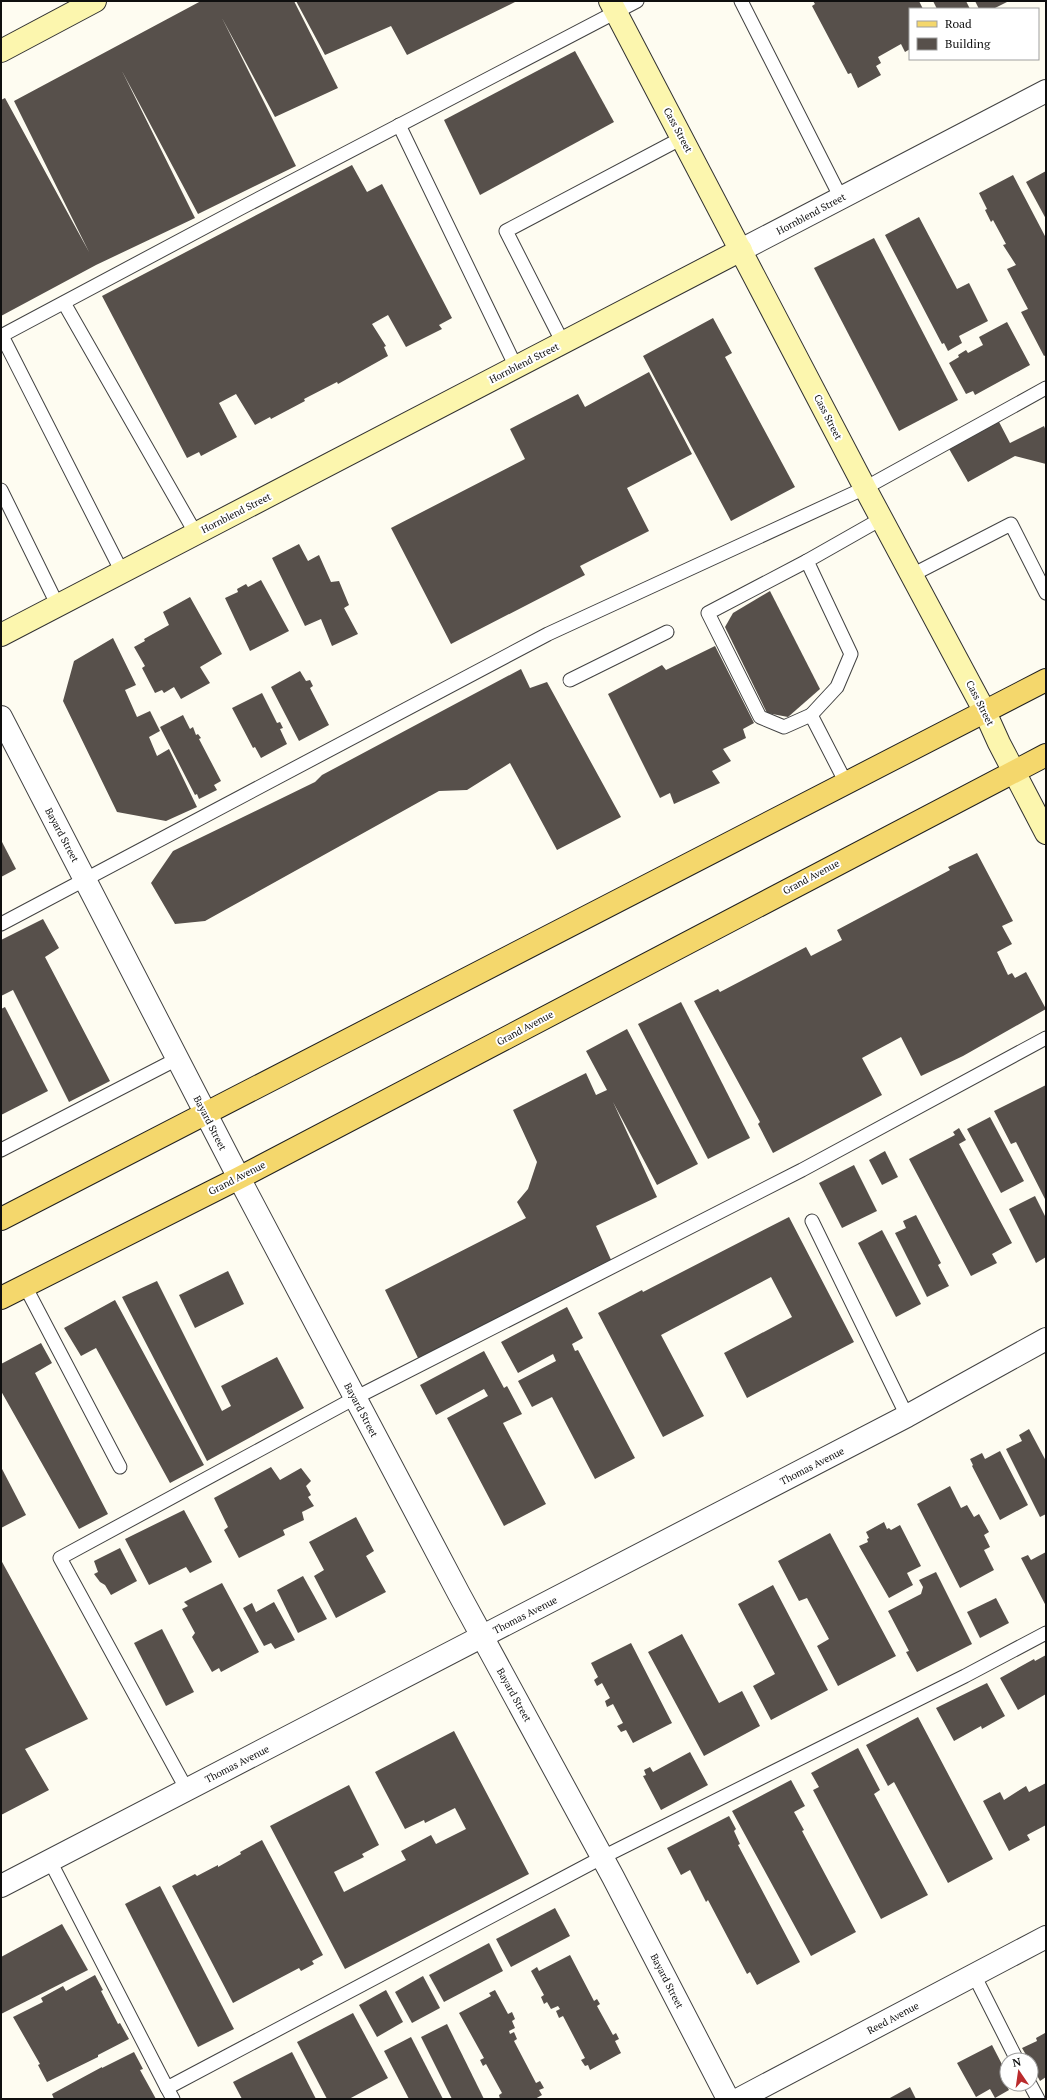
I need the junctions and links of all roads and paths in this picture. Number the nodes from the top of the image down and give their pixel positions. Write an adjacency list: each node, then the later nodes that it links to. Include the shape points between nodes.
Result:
1 (95, 1): 5 (street)
2 (637, 1): 4 (lane)
3 (741, 1): 9 (lane)
4 (612, 7): 7 (lane); 8 (street, Cass Street)
5 (1, 51)
6 (1046, 91): 9 (street, Hornblend Street)
7 (399, 125): 11 (lane); 14 (lane)
8 (682, 138): 10 (street, Cass Street); 13 (lane, via 506,231)
9 (841, 198): 10 (street, Hornblend Street)
10 (741, 250): 13 (street, Hornblend Street); 16 (street, Cass Street)
11 (64, 303): 12 (lane); 19 (lane)
12 (1, 336): 21 (lane)
13 (563, 343): 14 (street, Hornblend Street)
14 (516, 367): 19 (street, Hornblend Street)
15 (1046, 388): 16 (lane)
16 (865, 488): 18 (street, Cass Street); 36 (lane, via 548,634)
17 (1, 490): 24 (lane)
18 (881, 519): 20 (lane); 22 (street, Cass Street)
19 (196, 534): 21 (street, Hornblend Street)
20 (807, 561): 30 (lane, via 851,654 837,687); 30 (lane, via 708,613 760,717 784,727)
21 (122, 572): 24 (street, Hornblend Street)
22 (912, 575): 23 (lane, via 1011,524); 29 (street, Cass Street)
23 (1046, 593)
24 (58, 606): 26 (street, Hornblend Street)
25 (667, 632): 27 (lane)
26 (1, 636)
27 (570, 680)
28 (1046, 680): 29 (main road)
29 (985, 712): 33 (street, Cass Street); 34 (main road)
30 (811, 715): 34 (lane)
31 (1, 717): 36 (street, Bayard Street)
32 (1046, 755): 33 (main road, Grand Avenue)
33 (1014, 771): 35 (street, Cass Street); 42 (main road, Grand Avenue)
34 (846, 784): 40 (main road)
35 (1046, 833)
36 (85, 879): 37 (lane); 39 (street, Bayard Street)
37 (1, 924)
38 (1046, 1038): 48 (lane, via 802,1170)
39 (177, 1059): 40 (street, Bayard Street); 41 (lane)
40 (206, 1114): 42 (street, Bayard Street); 43 (main road)
41 (1, 1150)
42 (239, 1178): 45 (main road, Grand Avenue); 48 (street, Bayard Street)
43 (1, 1219)
44 (812, 1221): 49 (lane)
45 (24, 1286): 46 (main road, Grand Avenue); 50 (lane)
46 (1, 1298)
47 (1046, 1339): 49 (street, Thomas Avenue)
48 (355, 1398): 52 (street, Bayard Street); 53 (lane, via 60,1558)
49 (907, 1416): 52 (street, Thomas Avenue)
50 (120, 1467)
51 (1046, 1633): 54 (lane)
52 (482, 1637): 53 (street, Thomas Avenue); 54 (street, Bayard Street)
53 (187, 1790): 55 (street, Thomas Avenue)
54 (603, 1857): 60 (lane); 61 (street, Bayard Street)
55 (50, 1861): 56 (street, Thomas Avenue); 60 (lane)
56 (1, 1886)
57 (1046, 1937): 58 (street, Reed Avenue)
58 (974, 1975): 59 (lane); 62 (street, Reed Avenue)
59 (1014, 2052)
60 (170, 2093)
61 (728, 2099)
62 (739, 2099)

